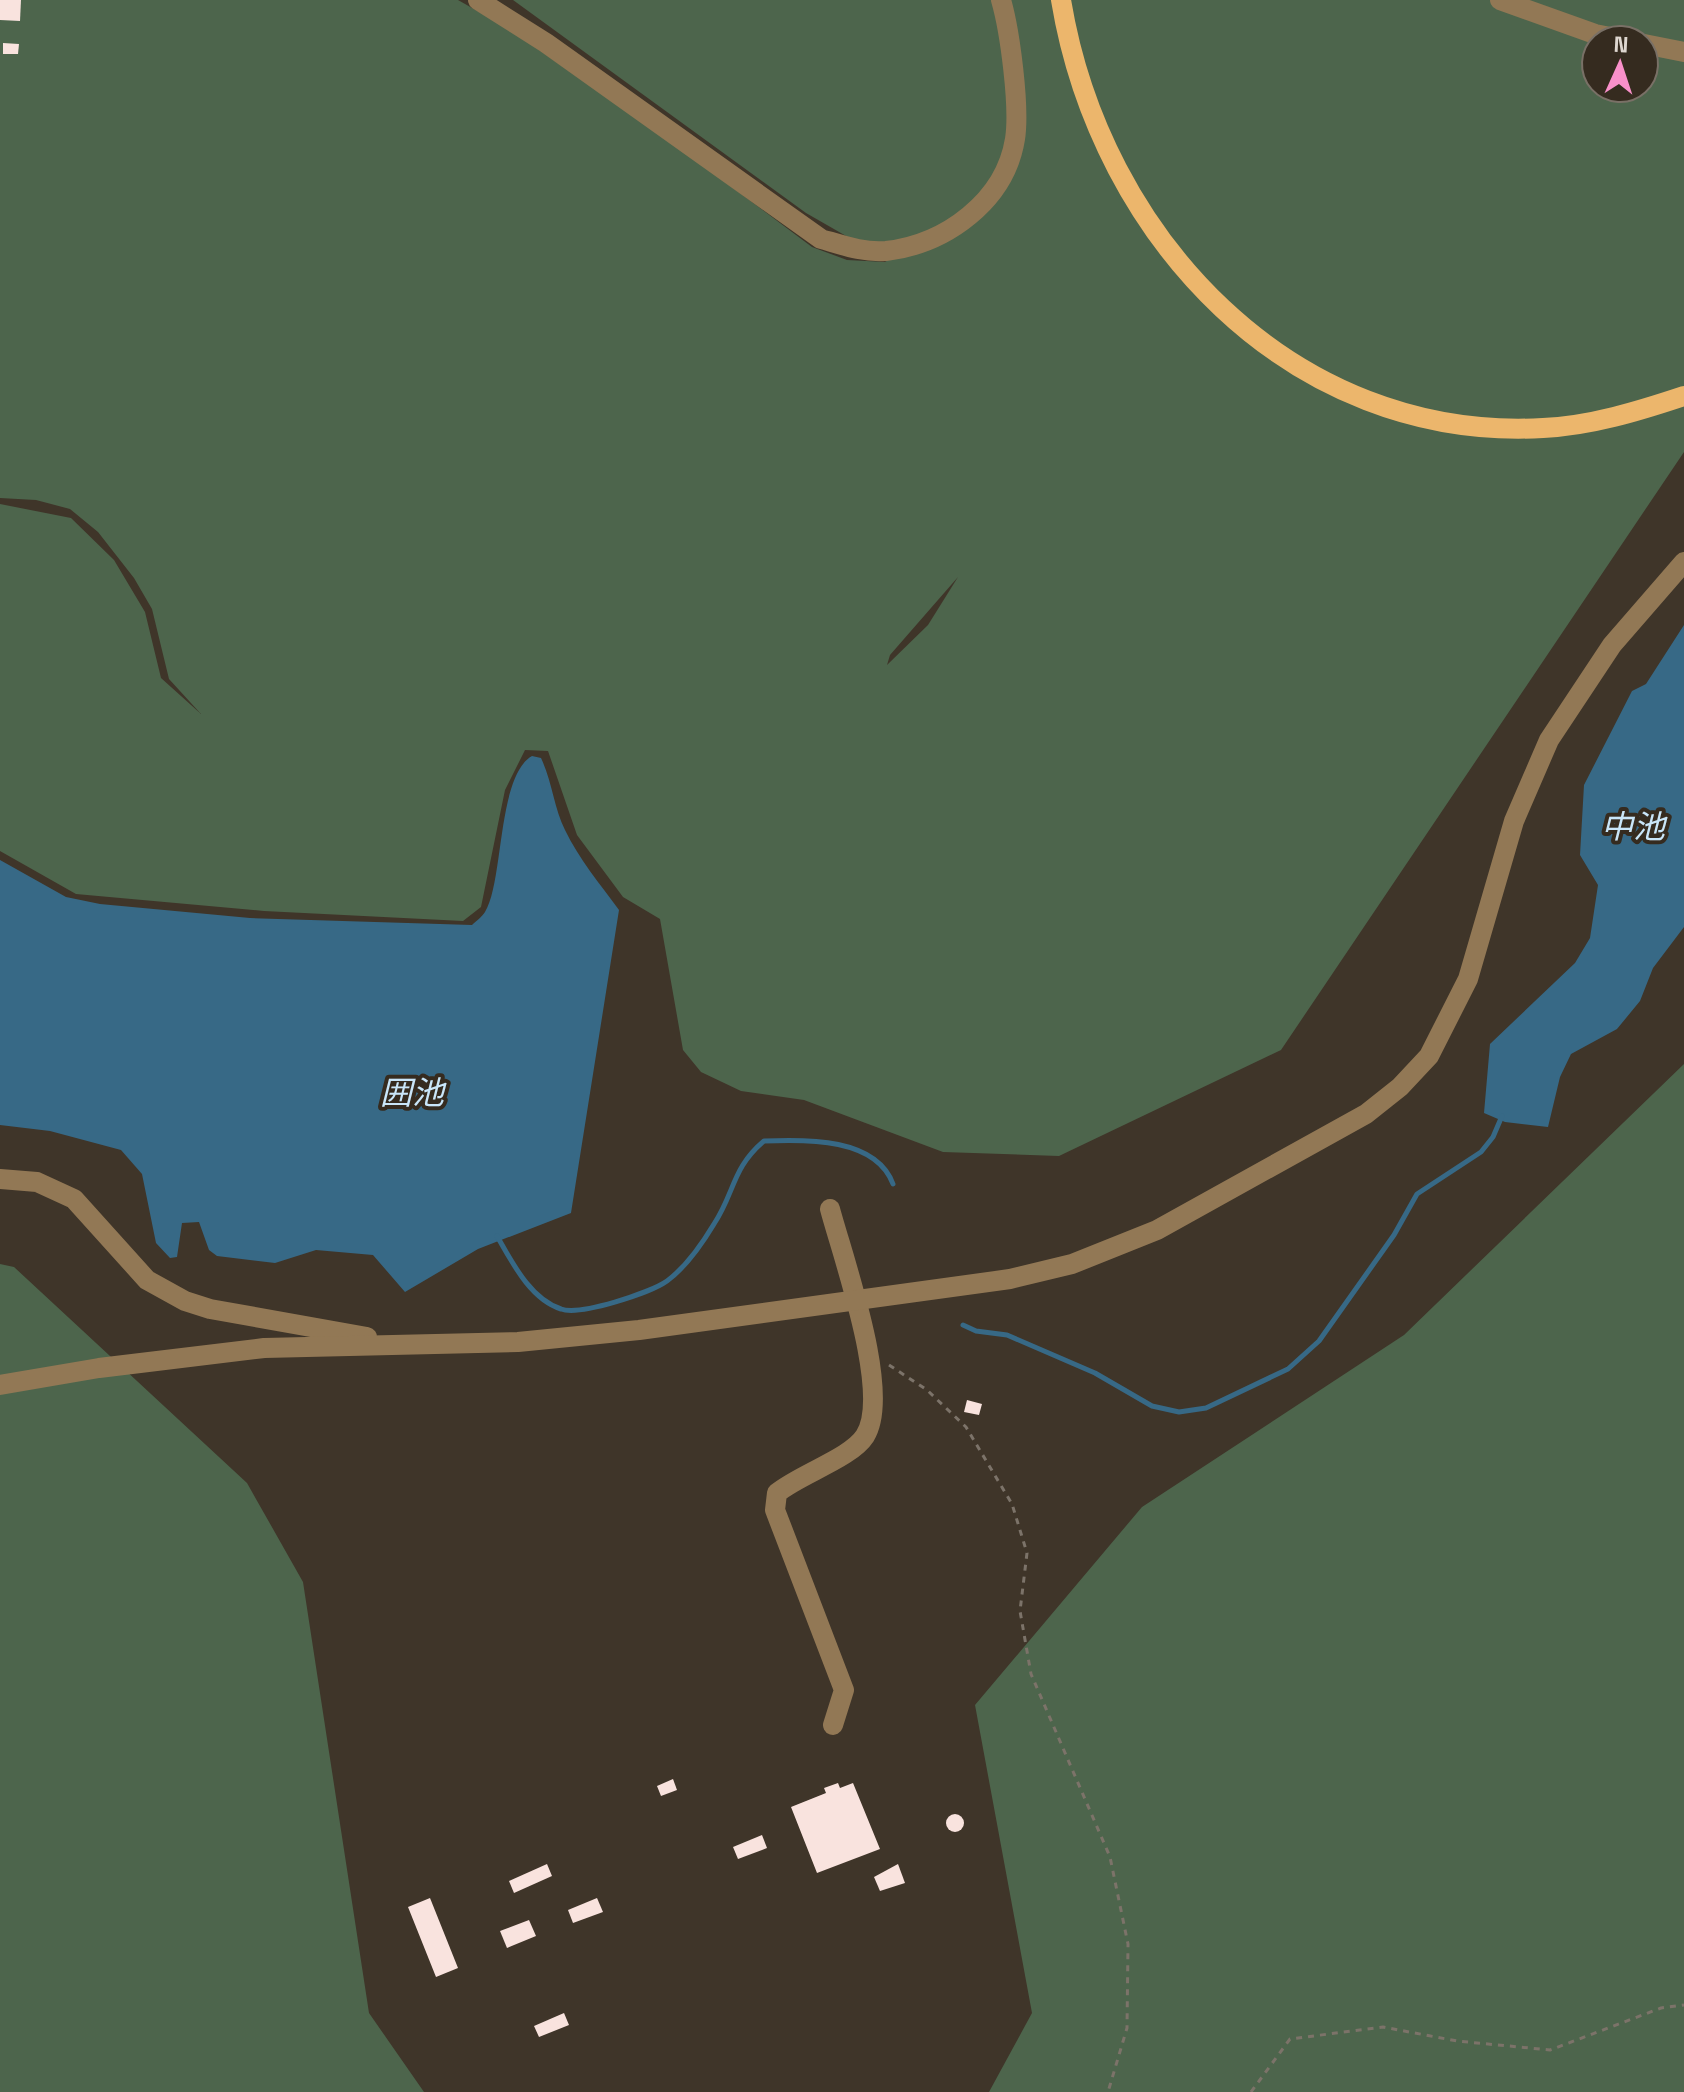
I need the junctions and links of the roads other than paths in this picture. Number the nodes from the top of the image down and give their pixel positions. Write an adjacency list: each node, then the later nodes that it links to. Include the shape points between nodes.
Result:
1 (478, 0): 2 (street, via 821,239 885,251 948,232 976,212 1006,168 1015,139 1015,103)
2 (1001, 0)
3 (1061, 0): 8 (main road, via 1095,123 1142,211 1178,263 1232,317 1307,374 1402,414 1498,429 1578,423)
4 (1500, 0): 5 (street)
5 (1580, 29)
6 (1660, 47): 7 (street)
7 (1684, 52)
8 (1684, 396)
9 (1684, 562): 12 (street, via 1612,645 1549,740 1514,821 1468,979 1429,1056 1400,1087 1327,1139 1119,1248 1010,1279)
10 (0, 1179): 13 (street, via 37,1182 74,1199 147,1280 185,1301)
11 (830, 1209): 12 (street)
12 (855, 1301): 13 (street, via 639,1330); 15 (street, via 870,1352 872,1420 864,1439 777,1493 775,1510 844,1690)
13 (414, 1345): 14 (street, via 264,1348)
14 (0, 1385)
15 (833, 1725)

